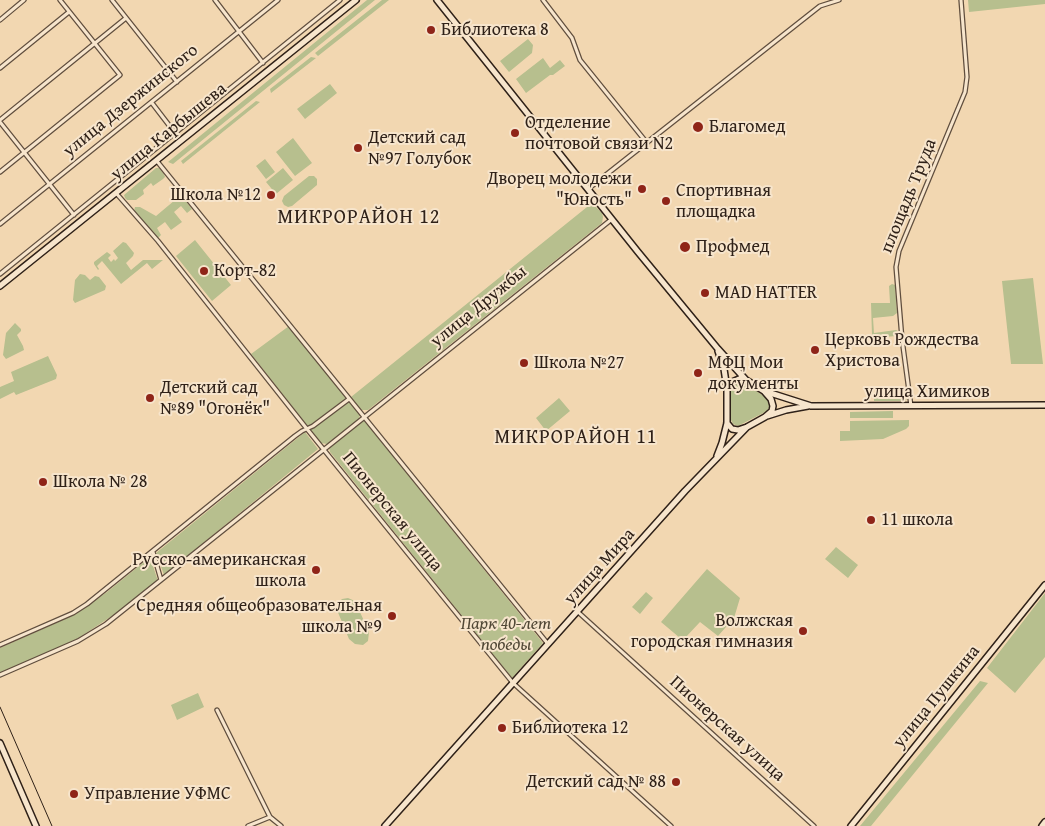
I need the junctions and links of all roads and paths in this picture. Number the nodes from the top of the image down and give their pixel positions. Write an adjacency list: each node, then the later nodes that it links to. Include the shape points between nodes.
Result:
1 (24, 0): 14 (street)
2 (60, 0): 12 (street)
3 (112, 0): 13 (street)
4 (215, 0): 15 (street)
5 (278, 0): 15 (street, улица Дзержинского)
6 (340, 0): 17 (street)
7 (356, 0): 25 (street, улица Карбышева)
8 (437, 0): 28 (street)
9 (543, 0): 23 (street, via 572,38 580,60)
10 (839, 0): 23 (street, via 820,6)
11 (960, 0): 42 (street, площадь Труда, via 967,77 965,92 902,242 896,267)
12 (69, 12): 16 (street); 18 (street)
13 (126, 18): 16 (street); 19 (street)
14 (0, 20)
15 (240, 31): 17 (street); 19 (street, улица Дзержинского)
16 (95, 44): 21 (street); 24 (street, via 120,75)
17 (262, 63): 22 (street)
18 (0, 68)
19 (178, 82): 20 (street, улица Дзержинского)
20 (152, 103): 22 (street); 27 (street, улица Дзержинского)
21 (0, 121): 24 (street)
22 (175, 133): 30 (street)
23 (646, 143): 28 (street)
24 (25, 152): 26 (street); 27 (street)
25 (156, 160): 29 (street, улица Карбышева); 39 (street)
26 (0, 172)
27 (50, 184): 30 (street); 32 (street, улица Дзержинского)
28 (588, 189): 31 (street)
29 (116, 192): 34 (street, улица Карбышева); 47 (street, Пионерская улица)
30 (74, 215): 33 (street)
31 (612, 219): 35 (street); 43 (street, улица Дружбы)
32 (0, 224)
33 (0, 274)
34 (0, 286)
35 (718, 349): 36 (street); 37 (street)
36 (746, 380): 37 (street, via 733,380); 38 (street)
37 (727, 389): 45 (street)
38 (764, 391): 41 (street, улица Химиков); 44 (street, via 773,406)
39 (349, 399): 43 (street); 47 (street)
40 (1045, 405): 42 (street, улица Химиков)
41 (809, 406): 42 (street, улица Химиков); 44 (street, улица Химиков)
42 (910, 406)
43 (364, 417): 48 (street, улица Дружбы); 54 (street)
44 (765, 417): 46 (street)
45 (727, 423): 46 (street, via 732,429); 49 (street, улица Мира)
46 (747, 427): 49 (street, улица Мира)
47 (307, 429): 48 (street, Пионерская улица); 50 (street)
48 (324, 449): 51 (street); 57 (street, Пионерская улица)
49 (715, 460): 53 (street, улица Мира)
50 (153, 552): 51 (street); 55 (street, via 73,613)
51 (161, 581): 56 (street, via 97,630)
52 (1045, 585): 68 (street, улица Пушкина)
53 (578, 612): 54 (street, улица Мира); 67 (street, Пионерская улица)
54 (549, 644): 57 (street, улица Мира)
55 (0, 646)
56 (0, 675)
57 (513, 684): 65 (street, улица Мира); 66 (street, Пионерская улица)
58 (217, 710): 60 (street)
59 (0, 743): 62 (street)
60 (270, 817): 63 (street); 64 (street)
61 (1045, 822): 69 (street)
62 (36, 826)
63 (248, 826)
64 (281, 826)
65 (385, 826)
66 (671, 826)
67 (814, 826)
68 (851, 826)
69 (1042, 826)

